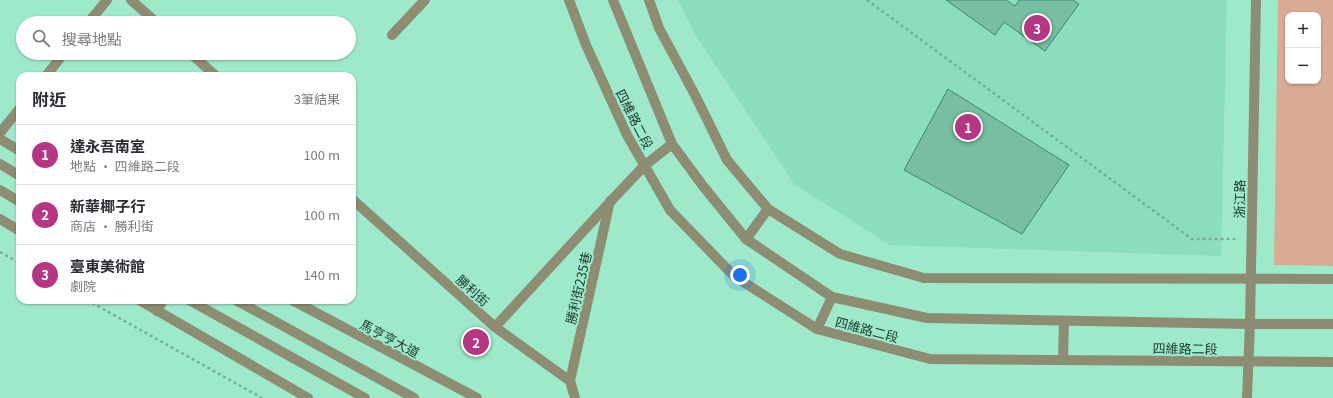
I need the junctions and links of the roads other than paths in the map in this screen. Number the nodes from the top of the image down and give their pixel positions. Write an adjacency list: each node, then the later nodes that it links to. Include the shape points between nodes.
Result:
1 (107, 0): 8 (street)
2 (131, 0): 9 (street)
3 (425, 0): 10 (street)
4 (569, 0): 21 (street, 四維路二段, via 586,45)
5 (612, 0): 18 (street, 四維路二段)
6 (649, 0): 27 (street, via 658,28 727,160)
7 (1256, 0): 31 (street, 浙江路)
8 (94, 16)
9 (149, 16)
10 (392, 35)
11 (59, 60): 13 (street)
12 (198, 60): 14 (street)
13 (49, 72)
14 (211, 72)
15 (16, 113): 16 (street)
16 (0, 133)
17 (0, 139): 19 (street)
18 (672, 144): 21 (street); 30 (street, 四維路二段)
19 (16, 149)
20 (0, 164): 22 (street)
21 (644, 166): 25 (street); 44 (street, 四維路二段, via 670,210 734,276)
22 (16, 174)
23 (0, 190): 24 (street)
24 (16, 200)
25 (611, 201): 43 (street); 48 (street, 勝利街235巷)
26 (356, 202): 43 (street, 勝利街)
27 (768, 209): 30 (street); 31 (street, via 840,254 924,278)
28 (0, 219): 29 (street)
29 (16, 229)
30 (746, 239): 33 (street, 四維路二段)
31 (1250, 278): 32 (street); 41 (street, 浙江路)
32 (1333, 279)
33 (832, 298): 40 (street, 四維路二段, via 927,318); 44 (street)
34 (146, 304): 39 (street)
35 (161, 304): 39 (street)
36 (196, 304): 50 (street)
37 (243, 304): 51 (street)
38 (300, 304): 52 (street, 馬亨亨大道)
39 (157, 311): 49 (street)
40 (1064, 321): 41 (street, 四維路二段); 45 (street)
41 (1250, 324): 42 (street, 四維路二段); 46 (street, 浙江路)
42 (1333, 324)
43 (495, 327): 48 (street, 勝利街)
44 (817, 329): 45 (street, 四維路二段, via 930,359)
45 (1063, 360): 46 (street, 四維路二段)
46 (1247, 362): 47 (street, 四維路二段); 54 (street, 浙江路)
47 (1333, 362)
48 (570, 381): 53 (street)
49 (308, 398)
50 (365, 398)
51 (414, 398)
52 (476, 398)
53 (575, 398)
54 (1246, 398)

